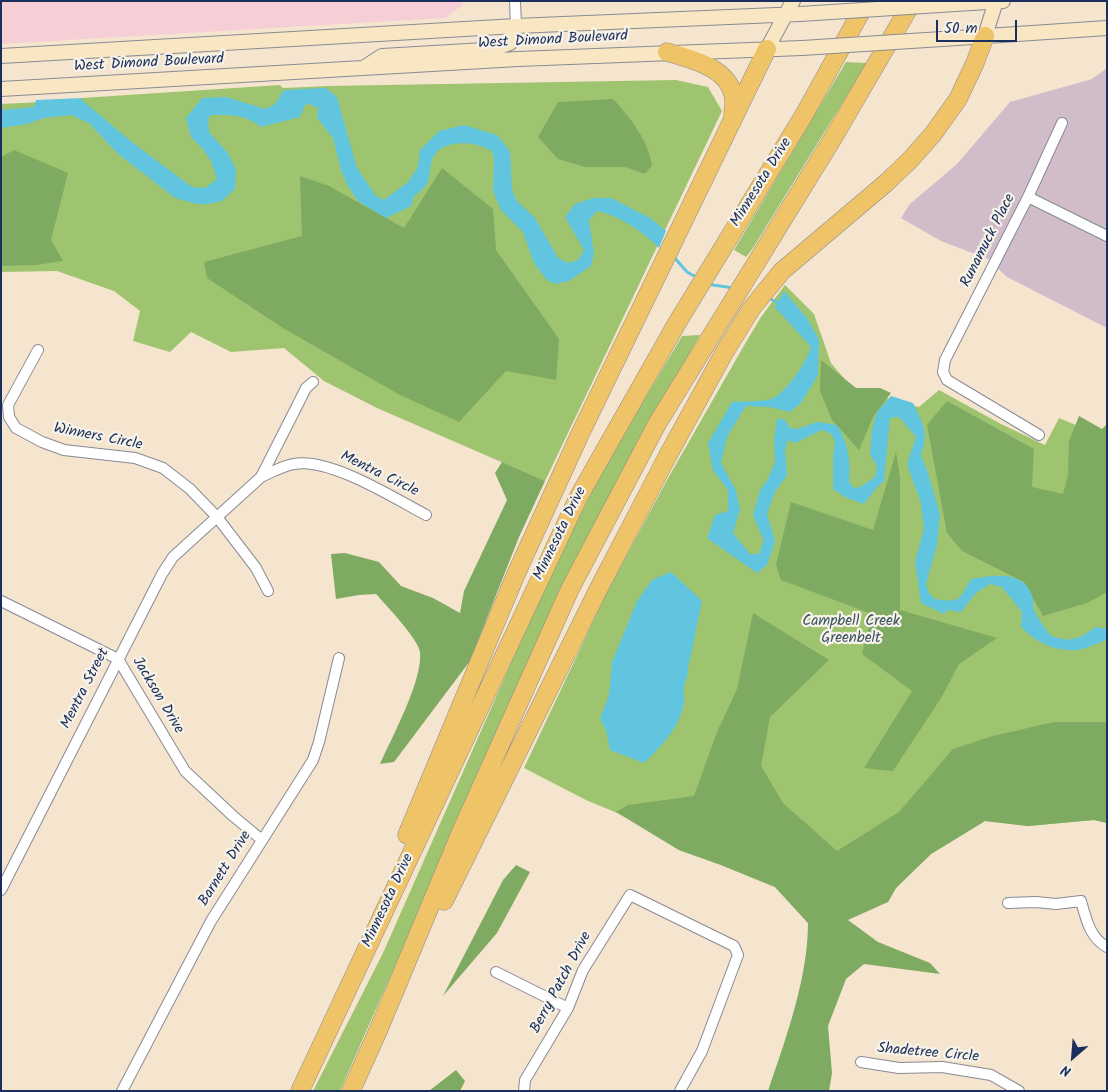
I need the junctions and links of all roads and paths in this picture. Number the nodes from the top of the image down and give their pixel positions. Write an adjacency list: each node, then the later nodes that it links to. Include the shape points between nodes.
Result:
1 (515, 1): 8 (street)
2 (792, 1): 7 (main road)
3 (867, 1): 38 (highway, Minnesota Drive, via 804,116 677,323 579,496)
4 (913, 1): 37 (highway, via 657,424 570,589 461,832)
5 (1003, 1): 6 (main road, West Dimond Boulevard)
6 (996, 2): 7 (main road, West Dimond Boulevard, bridge); 10 (main road)
7 (785, 15): 8 (main road, West Dimond Boulevard); 11 (main road)
8 (516, 26): 13 (main road, West Dimond Boulevard); 14 (main road, via 510,43 502,46 485,50 382,56)
9 (1107, 28): 10 (main road, West Dimond Boulevard)
10 (986, 36): 11 (main road, West Dimond Boulevard, bridge); 37 (highway, via 958,99 933,134 886,183 782,271 751,309 724,353 598,590)
11 (767, 49): 12 (main road, West Dimond Boulevard); 16 (highway)
12 (667, 52): 14 (main road, West Dimond Boulevard); 16 (highway, via 712,68 721,75 734,100)
13 (1, 56)
14 (364, 68): 15 (main road, West Dimond Boulevard)
15 (1, 89)
16 (733, 118): 38 (highway, via 580,432 516,574)
17 (1062, 123): 18 (street, Runamuck Place)
18 (1028, 197): 19 (street); 23 (street, Runamuck Place, via 945,360 942,372 947,380)
19 (1107, 236)
20 (38, 350): 22 (street, Winners Circle, via 8,405)
21 (313, 382): 24 (street, via 306,388)
22 (5, 418): 26 (street, Winners Circle, via 16,428 64,450 134,458 163,468 190,489)
23 (1040, 435)
24 (261, 477): 25 (street, Mentra Circle, via 296,464 337,469); 26 (street, Mentra Circle)
25 (426, 514)
26 (217, 517): 27 (street, Winners Circle, via 256,568); 30 (street, Mentra Street, via 173,557)
27 (268, 591)
28 (1, 602): 30 (street, Jackson Drive)
29 (339, 658): 31 (street, Barnett Drive, via 313,760)
30 (118, 659): 31 (street, Jackson Drive, via 185,771); 32 (street, Mentra Street)
31 (262, 840): 40 (street, Barnett Drive, via 211,921)
32 (1, 890)
33 (1008, 903): 34 (street, via 1081,901 1087,925)
34 (1107, 947)
35 (496, 972): 36 (street)
36 (568, 1008): 43 (street, Berry Patch Drive, via 525,1080); 44 (street, Berry Patch Drive, via 583,970 630,894 734,946 738,955 702,1051)
37 (378, 1031): 42 (highway)
38 (327, 1032): 41 (highway, Minnesota Drive)
39 (861, 1062): 45 (street, Shadetree Circle, via 898,1068 942,1067 991,1075)
40 (122, 1091)
41 (300, 1091)
42 (351, 1091)
43 (524, 1091)
44 (680, 1091)
45 (1019, 1091)

